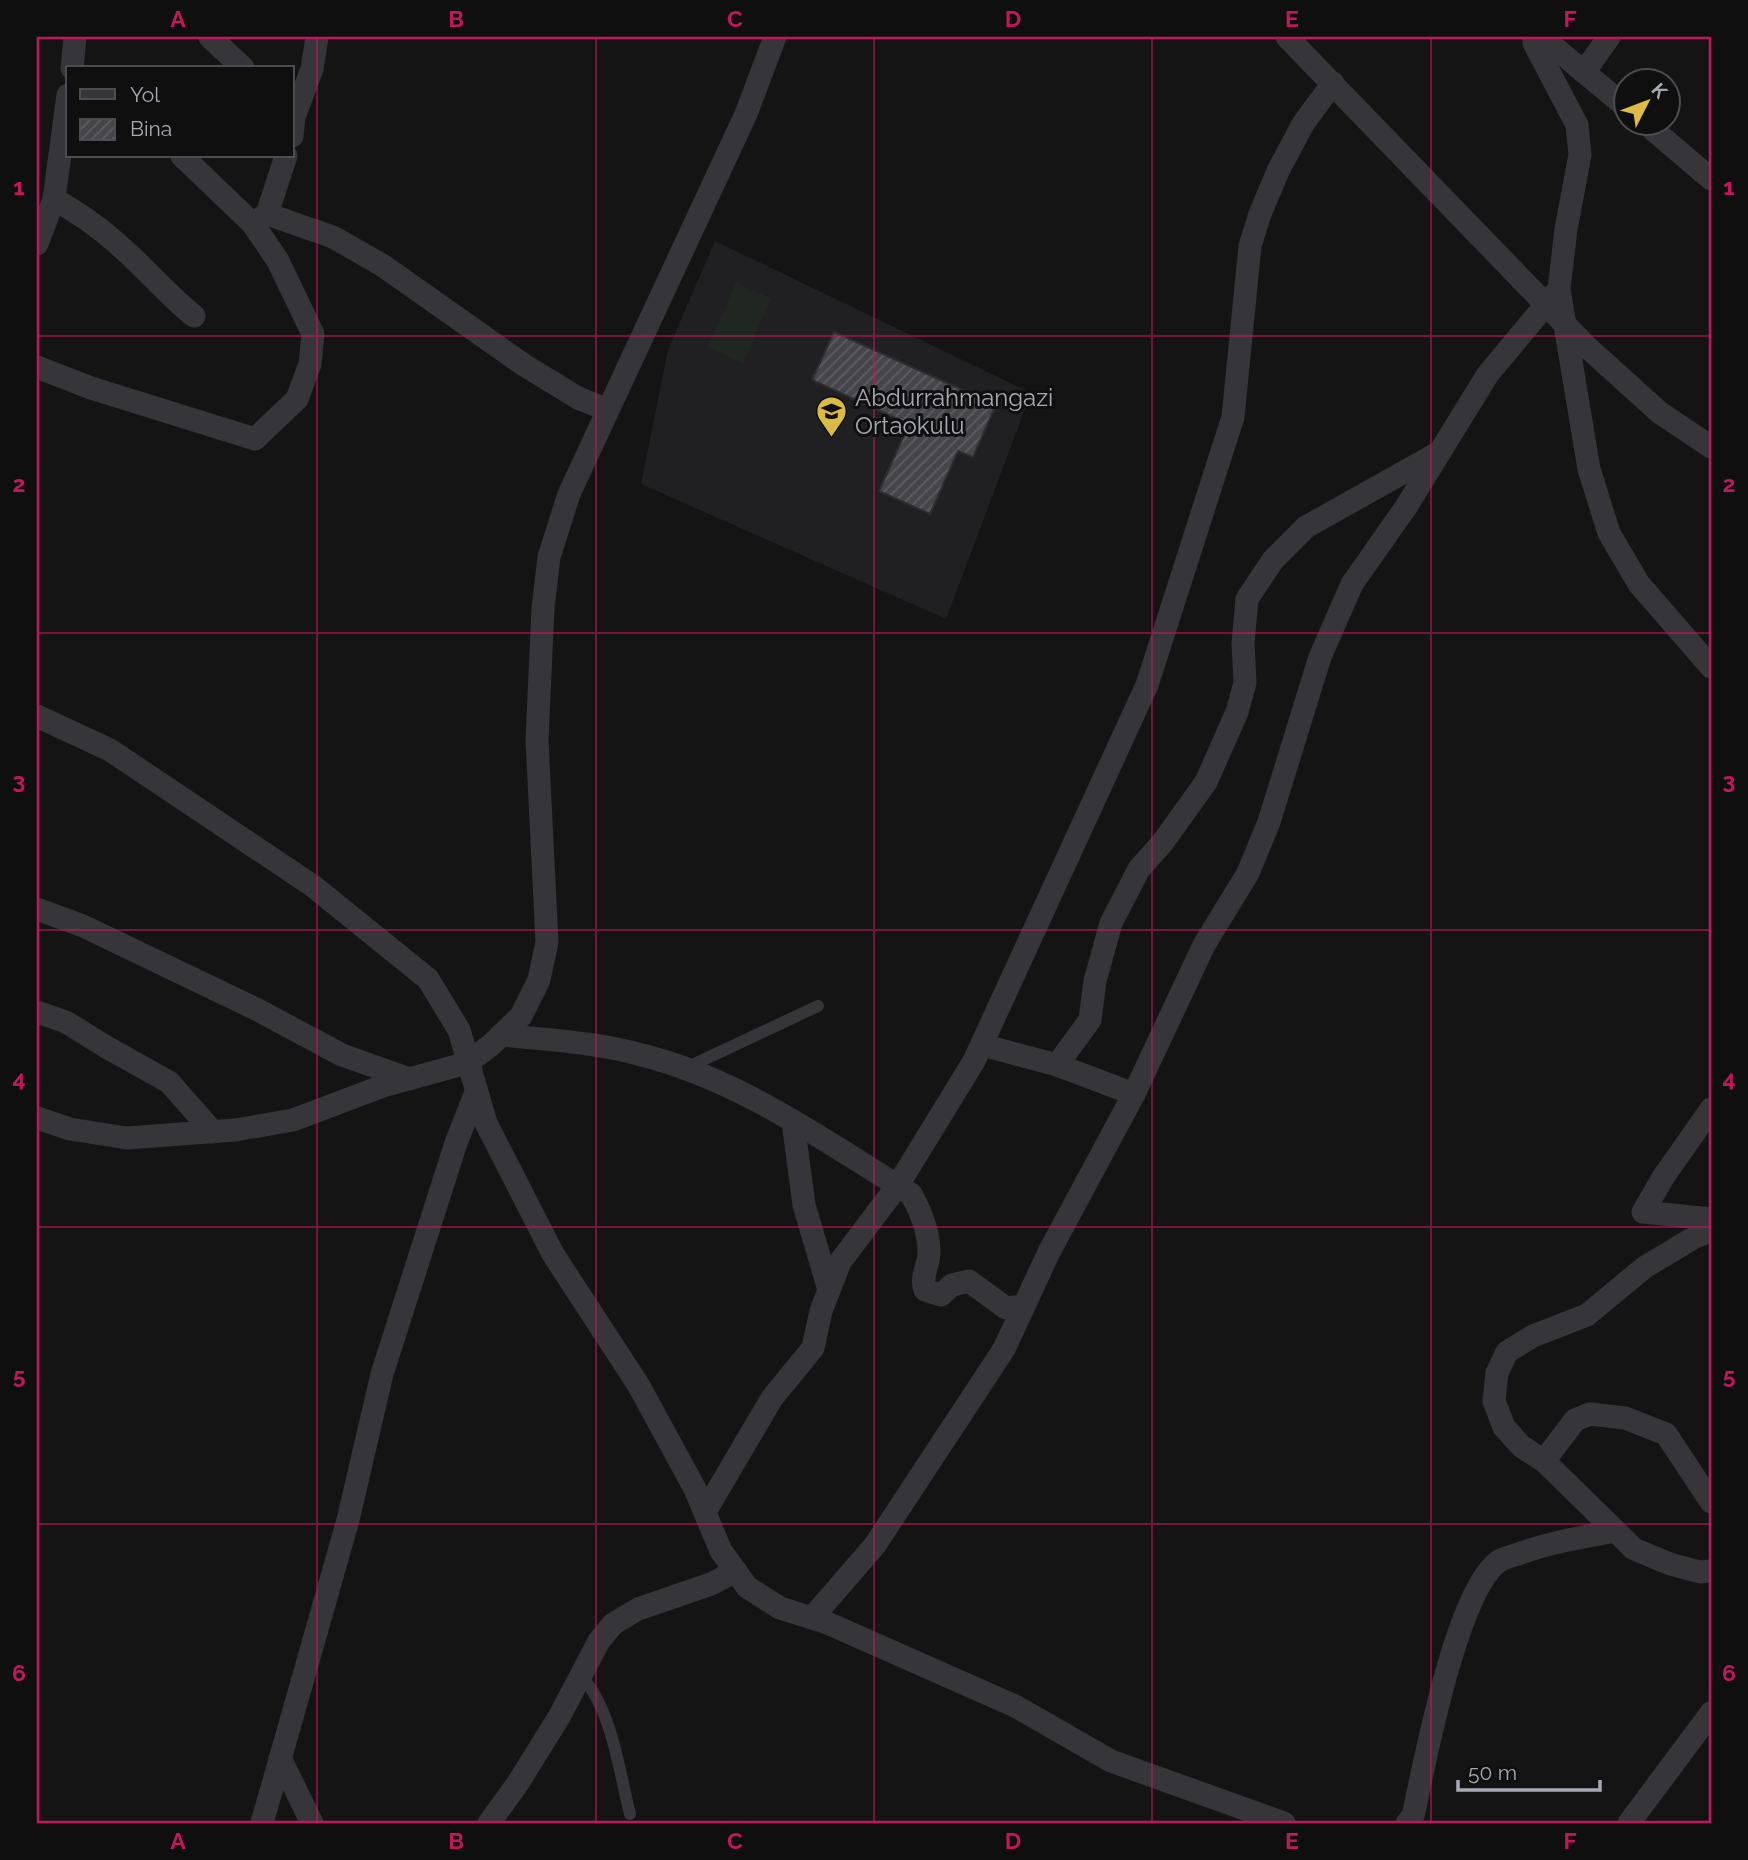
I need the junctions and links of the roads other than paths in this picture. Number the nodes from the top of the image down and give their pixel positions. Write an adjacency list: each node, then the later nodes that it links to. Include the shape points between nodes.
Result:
1 (209, 37): 9 (street)
2 (317, 37): 14 (street, via 312,69)
3 (775, 37): 26 (street, via 746,114)
4 (1265, 37): 11 (street)
5 (1287, 37): 11 (street)
6 (1534, 37): 22 (street, via 1577,125 1580,155)
7 (1542, 37): 10 (street)
8 (1609, 37): 10 (street)
9 (241, 66)
10 (1584, 72): 12 (street)
11 (1327, 77): 22 (street); 35 (street, via 1259,214 1250,246 1233,417 1147,685)
12 (1612, 95)
13 (66, 110): 19 (street)
14 (294, 120)
15 (1660, 136): 18 (street)
16 (184, 158): 20 (street)
17 (285, 158): 20 (street)
18 (1711, 179)
19 (54, 199): 21 (street); 23 (street, via 114,240)
20 (260, 219): 25 (street, via 313,334 310,364 298,399 255,439); 26 (street, via 333,237 382,265 524,365 578,398)
21 (37, 244)
22 (1552, 297): 24 (street); 28 (street, via 1488,374)
23 (194, 316)
24 (1564, 323): 27 (street, via 1659,412); 29 (street, via 1590,469 1609,533 1639,583)
25 (37, 367)
26 (608, 410): 34 (street, via 569,494 549,557 537,740 547,942 531,999)
27 (1711, 447)
28 (1440, 451): 37 (street, via 1306,527 1273,560 1247,599 1245,683 1237,712 1206,782 1139,869 1111,923 1090,1020); 41 (street, via 1352,584 1320,657 1269,822 1248,873 1205,945)
29 (1711, 667)
30 (37, 716): 36 (street, via 110,750 313,886 428,979 459,1030)
31 (37, 909): 39 (street, via 83,926 342,1055)
32 (818, 1006): 38 (lane)
33 (37, 1012): 45 (street, via 66,1021 169,1082)
34 (501, 1035): 36 (street); 38 (street, via 603,1046)
35 (982, 1045): 37 (street); 46 (street)
36 (467, 1063): 39 (street); 40 (street)
37 (1057, 1065): 41 (street)
38 (686, 1068): 44 (street)
39 (410, 1079): 45 (street, via 293,1119)
40 (476, 1092): 53 (street, via 486,1123 553,1254 639,1386); 60 (street, via 382,1374 348,1520)
41 (1134, 1094): 50 (street)
42 (1711, 1109): 47 (street, via 1643,1213)
43 (37, 1118): 45 (street, via 70,1129 127,1138)
44 (793, 1122): 46 (street); 49 (street, via 804,1205)
45 (213, 1132)
46 (898, 1185): 49 (street, via 840,1262); 50 (street, via 912,1194 923,1216 929,1253 922,1281 925,1290 941,1295 951,1285 969,1281 1006,1308)
47 (1711, 1219)
48 (1711, 1231): 51 (street, via 1645,1267 1587,1315 1507,1352 1497,1373 1494,1401 1504,1427)
49 (829, 1290): 53 (street, via 813,1348 772,1398)
50 (1024, 1306): 57 (street, via 1004,1349 875,1545)
51 (1544, 1461): 52 (street, via 1575,1420 1590,1414 1625,1418 1666,1434); 54 (street)
52 (1711, 1502)
53 (705, 1512): 55 (street, via 721,1550)
54 (1615, 1531): 56 (street, via 1634,1549 1670,1564); 66 (street, via 1553,1542 1499,1561 1475,1590 1439,1703 1413,1816)
55 (736, 1571): 57 (street, via 747,1587 779,1608); 58 (street, via 622,1617 599,1641)
56 (1711, 1571)
57 (812, 1618): 65 (street, via 1015,1706 1111,1761)
58 (581, 1676): 61 (lane, via 604,1713); 64 (street)
59 (1711, 1713): 67 (street)
60 (280, 1758): 62 (street); 63 (street)
61 (630, 1814)
62 (262, 1823)
63 (312, 1823)
64 (489, 1823)
65 (1284, 1823)
66 (1407, 1823)
67 (1629, 1823)

